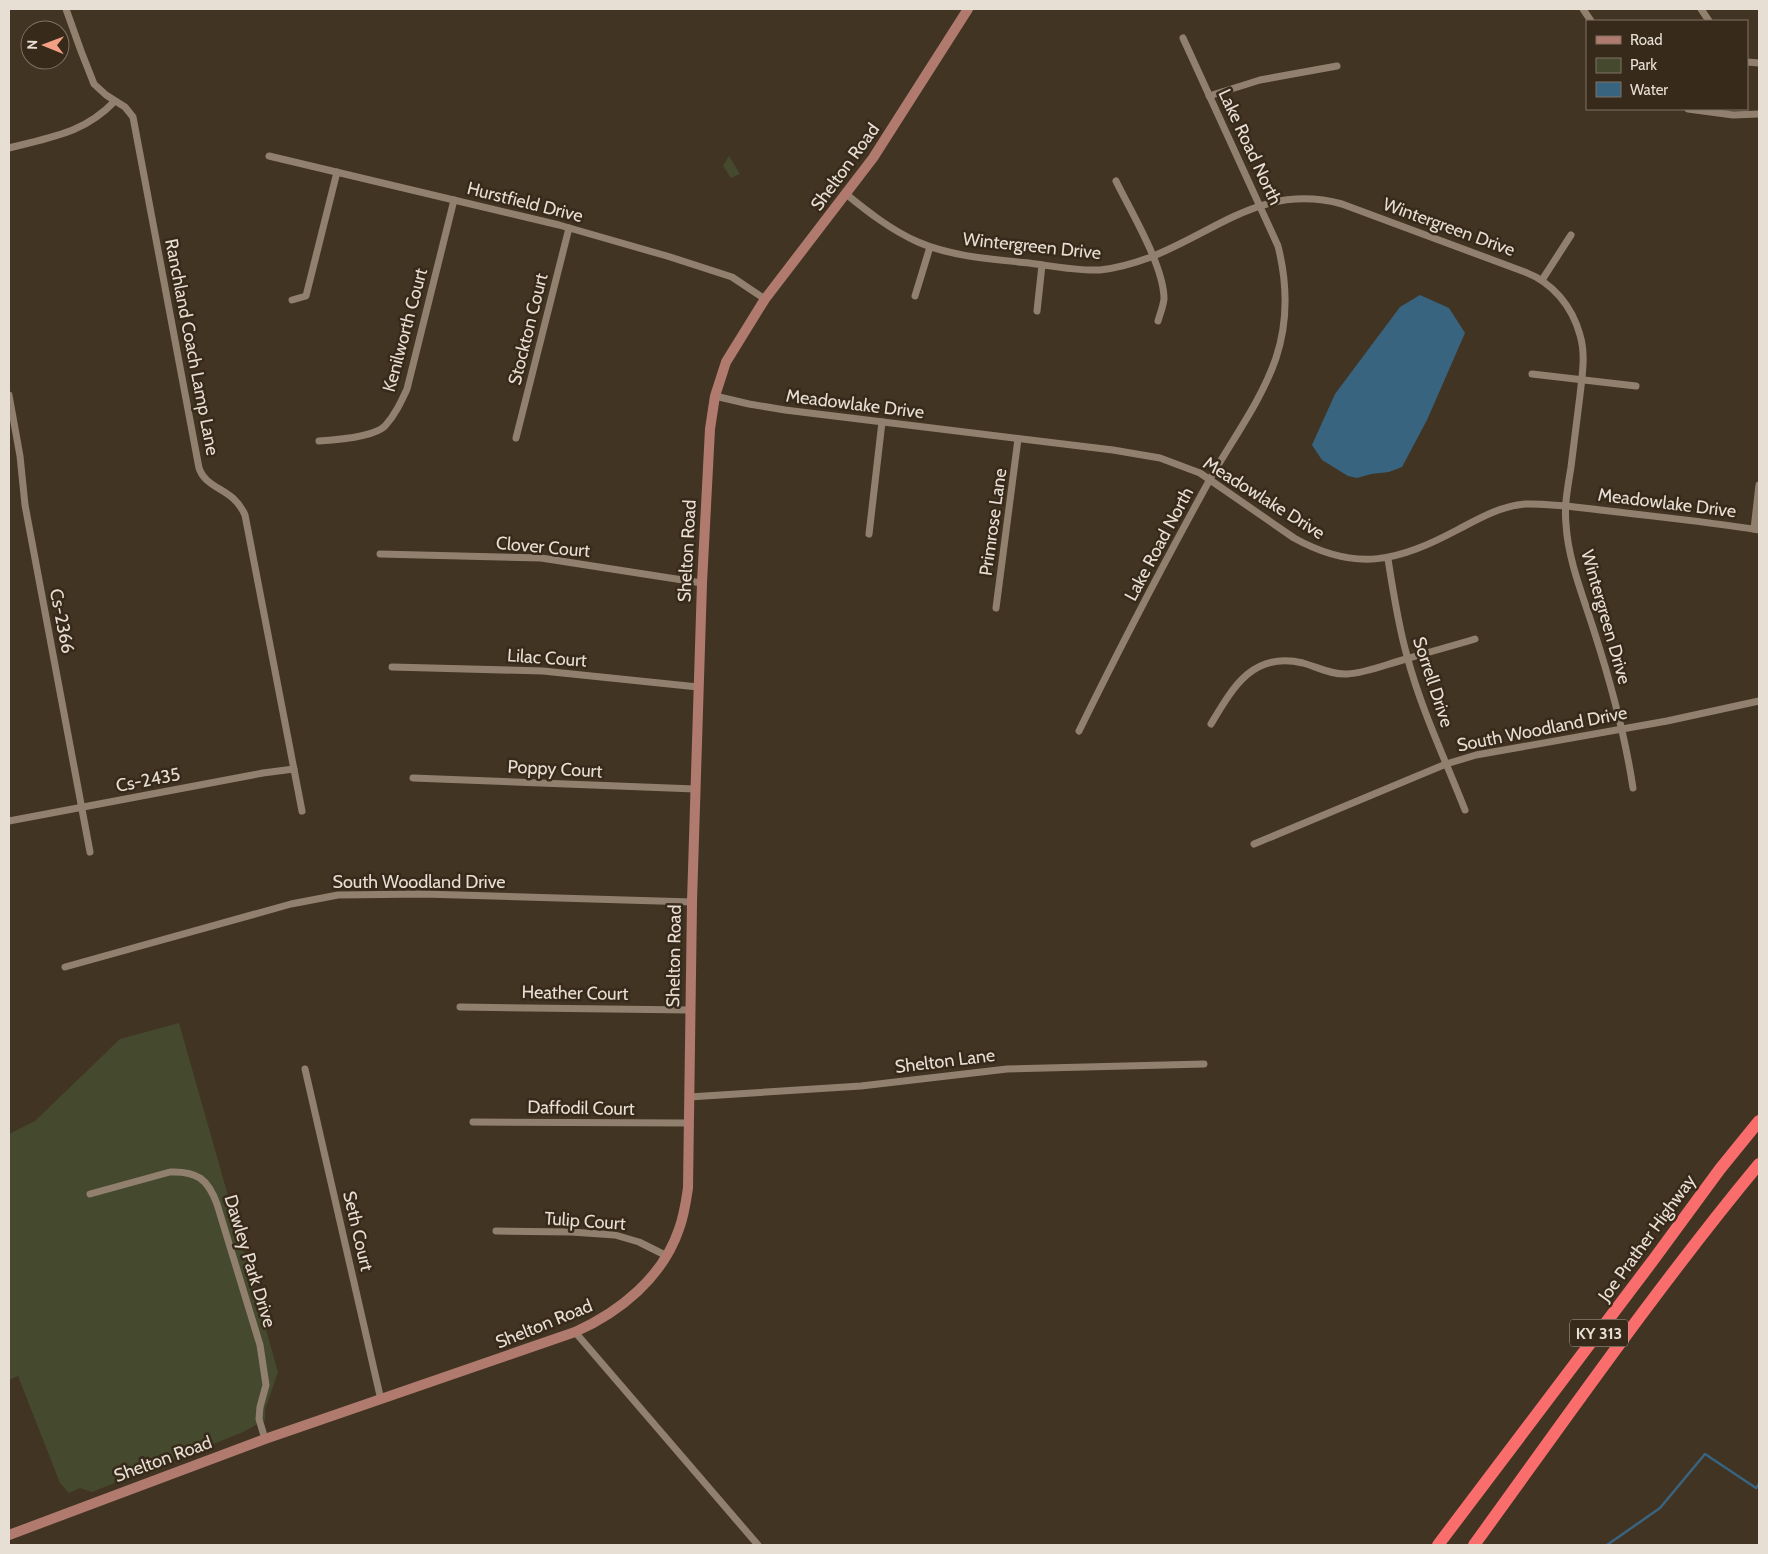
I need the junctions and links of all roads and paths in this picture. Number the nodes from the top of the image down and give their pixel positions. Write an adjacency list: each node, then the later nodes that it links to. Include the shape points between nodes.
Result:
1 (66, 9): 10 (street, Ranchland Coach Lamp Lane, via 94,84)
2 (968, 9): 17 (street, Shelton Road, via 898,121)
3 (1582, 9): 5 (street)
4 (1701, 9): 6 (street)
5 (1590, 20)
6 (1708, 20)
7 (1183, 38): 9 (street, Lake Road North)
8 (1337, 66): 9 (street, via 1260,80)
9 (1209, 96): 19 (street, Lake Road North)
10 (115, 101): 13 (street, via 99,117 77,129); 58 (street, Ranchland Coach Lamp Lane, via 133,117 199,468 205,480 236,500 245,515)
11 (1695, 110): 12 (street)
12 (1759, 114)
13 (9, 148)
14 (269, 156): 15 (street, Hurstfield Drive)
15 (337, 172): 18 (street, Hurstfield Drive); 28 (street, via 306,296)
16 (1116, 181): 23 (street)
17 (846, 194): 22 (street, Wintergreen Drive, via 886,224); 27 (street, Shelton Road)
18 (454, 200): 20 (street, Hurstfield Drive); 39 (street, Kenilworth Court, via 408,388 398,409 383,428 351,439)
19 (1261, 205): 23 (street, Wintergreen Drive); 25 (street, Wintergreen Drive, via 1307,198 1342,204); 40 (street, Lake Road North, via 1274,235 1283,269 1285,306 1280,344 1262,390)
20 (568, 228): 27 (street, Hurstfield Drive, via 732,278); 37 (street, Stockton Court)
21 (1570, 235): 25 (street)
22 (930, 247): 24 (street, Wintergreen Drive); 26 (street)
23 (1153, 256): 24 (street, Wintergreen Drive, via 1101,270); 30 (street, via 1163,287 1163,308)
24 (1042, 265): 29 (street)
25 (1542, 280): 32 (street, Wintergreen Drive, via 1565,303 1577,325 1583,348)
26 (915, 296)
27 (765, 299): 35 (street, Shelton Road, via 726,362)
28 (292, 300)
29 (1038, 311)
30 (1158, 321)
31 (1532, 374): 32 (street)
32 (1582, 379): 33 (street); 42 (street, Wintergreen Drive)
33 (1636, 386)
34 (9, 395): 62 (street, Cs-2366, via 25,505)
35 (715, 396): 36 (street, Meadowlake Drive, via 767,407); 47 (street, Shelton Road, via 710,429)
36 (882, 422): 38 (street, Meadowlake Drive); 44 (street)
37 (516, 438)
38 (1018, 439): 40 (street, Meadowlake Drive, via 1145,454); 48 (street, Primrose Lane)
39 (319, 441)
40 (1210, 479): 46 (street, Meadowlake Drive, via 1310,547 1339,557); 56 (street, Lake Road North)
41 (1759, 485): 43 (street)
42 (1566, 507): 43 (street, Meadowlake Drive); 46 (street, Meadowlake Drive, via 1511,506 1412,552); 55 (street, Wintergreen Drive, via 1573,562)
43 (1757, 529)
44 (869, 534)
45 (380, 554): 47 (street, Clover Court, via 541,558)
46 (1388, 559): 50 (street, Sorrell Drive)
47 (702, 583): 52 (street, Shelton Road)
48 (996, 608)
49 (1476, 639): 50 (street)
50 (1408, 658): 54 (street, via 1348,674 1295,662 1272,662 1260,666 1240,680); 57 (street, Sorrell Drive)
51 (392, 667): 52 (street, Lilac Court, via 543,671)
52 (698, 687): 61 (street, Shelton Road)
53 (1759, 701): 55 (street, South Woodland Drive)
54 (1211, 724)
55 (1622, 728): 57 (street, South Woodland Drive, via 1476,755); 60 (street, Wintergreen Drive)
56 (1079, 731)
57 (1446, 764): 63 (street, Sorrell Drive); 66 (street, South Woodland Drive)
58 (294, 769): 62 (street, Cs-2435); 64 (street, Ranchland Coach Lamp Lane)
59 (413, 778): 61 (street, Poppy Court)
60 (1633, 788)
61 (695, 790): 68 (street, Shelton Road)
62 (81, 808): 65 (street, Cs-2435); 67 (street, Cs-2366)
63 (1465, 810)
64 (302, 811)
65 (9, 822)
66 (1254, 844)
67 (90, 852)
68 (692, 902): 69 (street, South Woodland Drive, via 423,894 338,895 291,904); 71 (street, Shelton Road)
69 (65, 967)
70 (460, 1007): 71 (street, Heather Court)
71 (689, 1010): 74 (street, Shelton Road)
72 (1204, 1064): 74 (street, Shelton Lane, via 1007,1069 861,1086)
73 (305, 1069): 83 (street, Seth Court)
74 (689, 1097): 77 (street, Shelton Road)
75 (1759, 1121): 87 (highway, Joe Prather Highway / KY 313)
76 (474, 1122): 77 (street, Daffodil Court)
77 (688, 1123): 81 (street, Shelton Road, via 686,1197 679,1231)
78 (1759, 1164): 88 (highway, KY 313, via 1592,1382)
79 (90, 1194): 84 (street, Dawley Park Drive, via 170,1172 193,1175 209,1186 260,1345 266,1385 259,1419)
80 (496, 1231): 81 (street, Tulip Court, via 616,1235)
81 (666, 1256): 82 (street, Shelton Road, via 636,1294 605,1317)
82 (576, 1332): 83 (street, Shelton Road); 86 (street)
83 (381, 1400): 84 (street, Shelton Road)
84 (265, 1439): 85 (street, Shelton Road)
85 (9, 1535)
86 (758, 1545)
87 (1438, 1545)
88 (1474, 1545)

